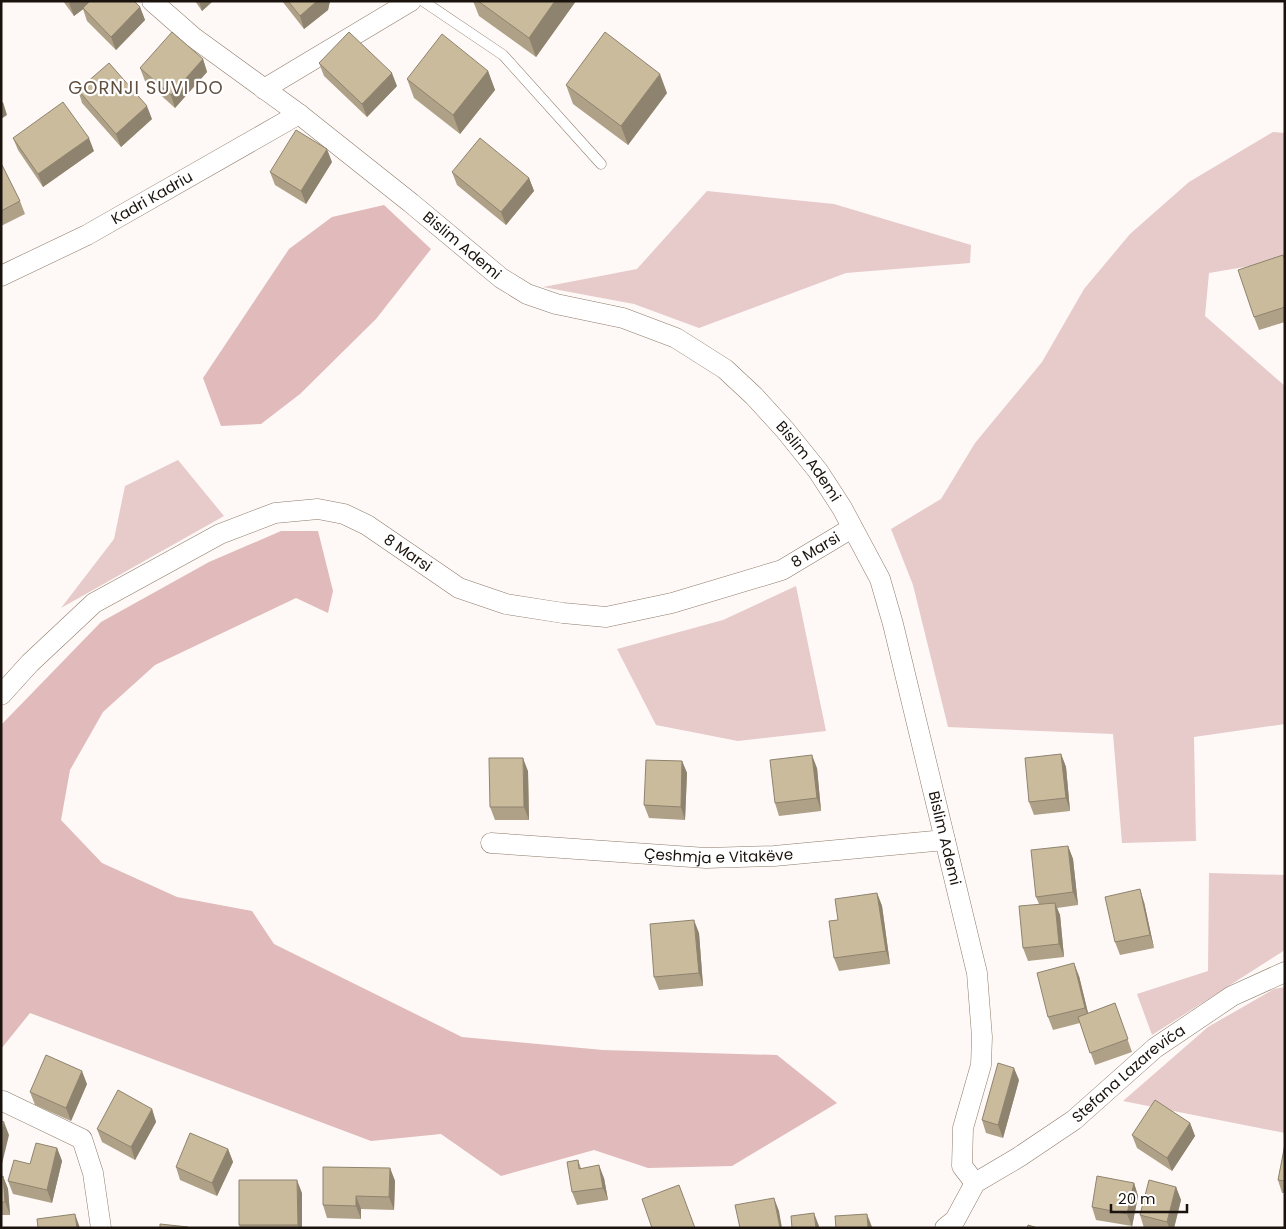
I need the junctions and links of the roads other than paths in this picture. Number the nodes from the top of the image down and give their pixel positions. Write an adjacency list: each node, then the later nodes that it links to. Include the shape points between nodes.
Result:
1 (152, 1): 4 (street, Bislim Ademi, via 193,37)
2 (411, 1): 4 (street)
3 (423, 1): 6 (lane, via 503,55)
4 (264, 89): 5 (street, Bislim Ademi)
5 (299, 114): 7 (street, Kadri Kadriu, via 87,235); 8 (street, Bislim Ademi, via 501,278 527,294 556,304 623,318 676,338 725,369 785,430 818,471)
6 (601, 164)
7 (1, 276)
8 (852, 528): 9 (street, 8 Marsi, via 782,570 672,603 606,617 506,604 459,588 367,525 344,514 318,509 275,513 220,534 94,603 30,662); 10 (street, Bislim Ademi, via 880,580)
9 (1, 695)
10 (945, 840): 11 (street, Çeshmja e Vitakëve, via 774,856 706,858); 14 (street, Bislim Ademi, via 977,973 981,1065 963,1128 962,1166)
11 (491, 843)
12 (1285, 972): 14 (street, Stefana Lazarevića, via 1232,996 1155,1048 1074,1120)
13 (3, 1101): 15 (street, via 82,1139 93,1173)
14 (975, 1183): 16 (street, via 955,1220)
15 (101, 1228)
16 (945, 1228)

